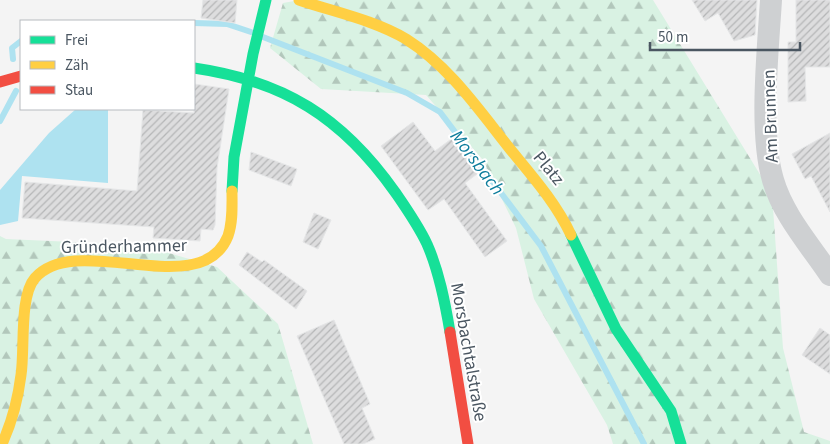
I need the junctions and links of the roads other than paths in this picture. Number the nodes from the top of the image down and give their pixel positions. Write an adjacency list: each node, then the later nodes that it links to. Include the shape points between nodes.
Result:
1 (266, 0): 6 (street, Gründerhammer)
2 (299, 0): 11 (street, Platz, via 380,27 405,39 429,56 469,97 560,212 616,329 671,411)
3 (771, 0): 8 (street, Am Brunnen, via 767,147 773,180 784,208)
4 (195, 68): 6 (street, Morsbachtalstraße)
5 (20, 76): 7 (street)
6 (249, 78): 9 (street, Gründerhammer, via 233,166 234,217 223,245 206,259 189,264 161,266 76,261 51,264 35,278 28,293 19,388); 10 (street, Morsbachtalstraße, via 273,86 339,126 376,165 416,222 432,256 447,306)
7 (0, 82)
8 (830, 275)
9 (2, 444)
10 (468, 444)
11 (682, 444)

